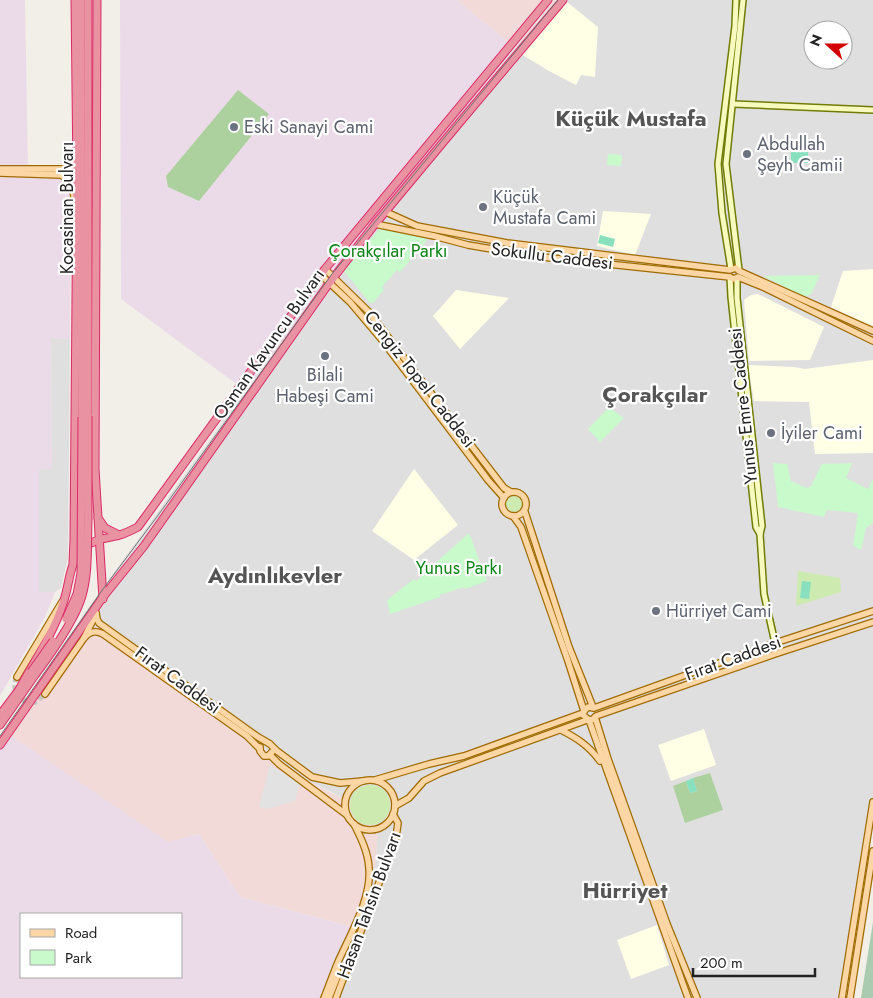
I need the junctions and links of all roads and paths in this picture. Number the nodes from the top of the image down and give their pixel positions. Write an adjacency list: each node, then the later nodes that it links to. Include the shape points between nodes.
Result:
1 (75, 0): 11 (highway)
2 (81, 0): 26 (highway, Kocasinan Bulvarı)
3 (88, 0): 26 (highway, Kocasinan Bulvarı)
4 (97, 0): 23 (highway)
5 (548, 0): 18 (highway, Osman Kavuncu Bulvarı)
6 (563, 0): 15 (highway, Osman Kavuncu Bulvarı)
7 (736, 0): 17 (street, via 718,164)
8 (743, 0): 9 (street, Yunus Emre Caddesi)
9 (733, 104): 10 (street); 19 (street, Yunus Emre Caddesi, via 726,164)
10 (873, 110)
11 (76, 139): 12 (main road, via 74,164 69,169); 14 (highway)
12 (0, 168)
13 (0, 173): 14 (main road, via 57,174 72,186)
14 (76, 209): 25 (highway)
15 (386, 212): 16 (highway, Osman Kavuncu Bulvarı); 17 (main road, Sokullu Caddesi, via 416,226 507,244)
16 (376, 224): 20 (main road, Sokullu Caddesi, via 524,254); 21 (highway, Osman Kavuncu Bulvarı)
17 (730, 269): 19 (main road, via 735,268); 20 (main road)
18 (323, 272): 21 (main road, Cengiz Topel Caddesi); 35 (highway, Osman Kavuncu Bulvarı, via 138,527)
19 (739, 274): 20 (main road, via 734,279); 22 (main road); 24 (main road); 34 (street, Yunus Emre Caddesi, via 737,298 762,526)
20 (730, 277): 34 (street, Yunus Emre Caddesi, via 756,527)
21 (332, 279): 27 (main road, Cengiz Topel Caddesi, via 368,311 504,488); 28 (main road, Cengiz Topel Caddesi); 41 (highway, Osman Kavuncu Bulvarı, via 144,546)
22 (873, 331)
23 (96, 338): 26 (highway); 30 (highway)
24 (873, 341)
25 (75, 351): 26 (highway); 33 (highway)
26 (85, 376): 47 (highway, Kocasinan Bulvarı, bridge, via 88,551 85,582 76,610 49,656)
27 (511, 492): 28 (main road); 29 (main road, via 525,498)
28 (504, 498): 31 (main road, via 503,510)
29 (524, 512): 31 (main road); 51 (main road, via 566,638)
30 (97, 516): 32 (highway); 35 (highway, via 104,528)
31 (513, 516): 52 (main road, via 521,527)
32 (98, 527): 33 (highway, via 94,537 85,540 76,534); 36 (highway)
33 (74, 528): 39 (highway)
34 (760, 534): 46 (street, Yunus Emre Caddesi, via 764,594)
35 (120, 535): 36 (highway)
36 (99, 539): 37 (highway); 38 (highway)
37 (81, 551): 38 (highway, via 92,551 99,556); 39 (highway)
38 (100, 562): 41 (highway)
39 (72, 567): 40 (highway)
40 (66, 596): 48 (main road); 49 (highway)
41 (103, 597): 43 (highway); 59 (highway)
42 (873, 611): 46 (main road, Fırat Caddesi)
43 (96, 613): 45 (main road); 58 (main road, Fırat Caddesi, via 99,623)
44 (873, 622): 54 (main road, Fırat Caddesi)
45 (84, 638): 50 (main road); 61 (main road, Fırat Caddesi, via 94,632 104,634 247,736)
46 (774, 643): 51 (main road, Fırat Caddesi)
47 (34, 674): 49 (highway); 56 (highway)
48 (17, 677)
49 (19, 690): 53 (highway)
50 (45, 694)
51 (594, 708): 52 (main road, via 588,707); 54 (main road)
52 (583, 712): 55 (main road); 64 (main road, via 464,756)
53 (0, 715)
54 (596, 717): 55 (main road); 77 (main road, via 667,924)
55 (588, 720): 57 (main road); 63 (main road)
56 (0, 725)
57 (561, 730): 63 (main road, via 592,750); 67 (main road, via 440,773 424,781)
58 (267, 743): 60 (main road); 61 (main road)
59 (0, 745)
60 (273, 748): 62 (main road); 65 (main road, via 312,777 340,783)
61 (260, 749): 62 (main road, via 264,756)
62 (270, 755): 69 (main road)
63 (604, 767): 76 (main road)
64 (375, 780): 65 (main road); 67 (main road, via 388,788)
65 (363, 781): 69 (main road, via 353,786 346,796)
66 (873, 802): 78 (main road)
67 (395, 806): 68 (main road)
68 (393, 814): 70 (main road, via 376,829); 75 (main road, Hasan Tahsin Bulvarı, via 398,824 396,837)
69 (347, 815): 70 (main road)
70 (354, 824): 72 (main road, Hasan Tahsin Bulvarı, via 365,848 368,887)
71 (873, 851): 79 (main road)
72 (337, 964): 73 (main road, Hasan Tahsin Bulvarı); 74 (main road, via 338,975)
73 (324, 998)
74 (329, 998)
75 (336, 998)
76 (688, 998)
77 (698, 998)
78 (842, 998)
79 (850, 998)

